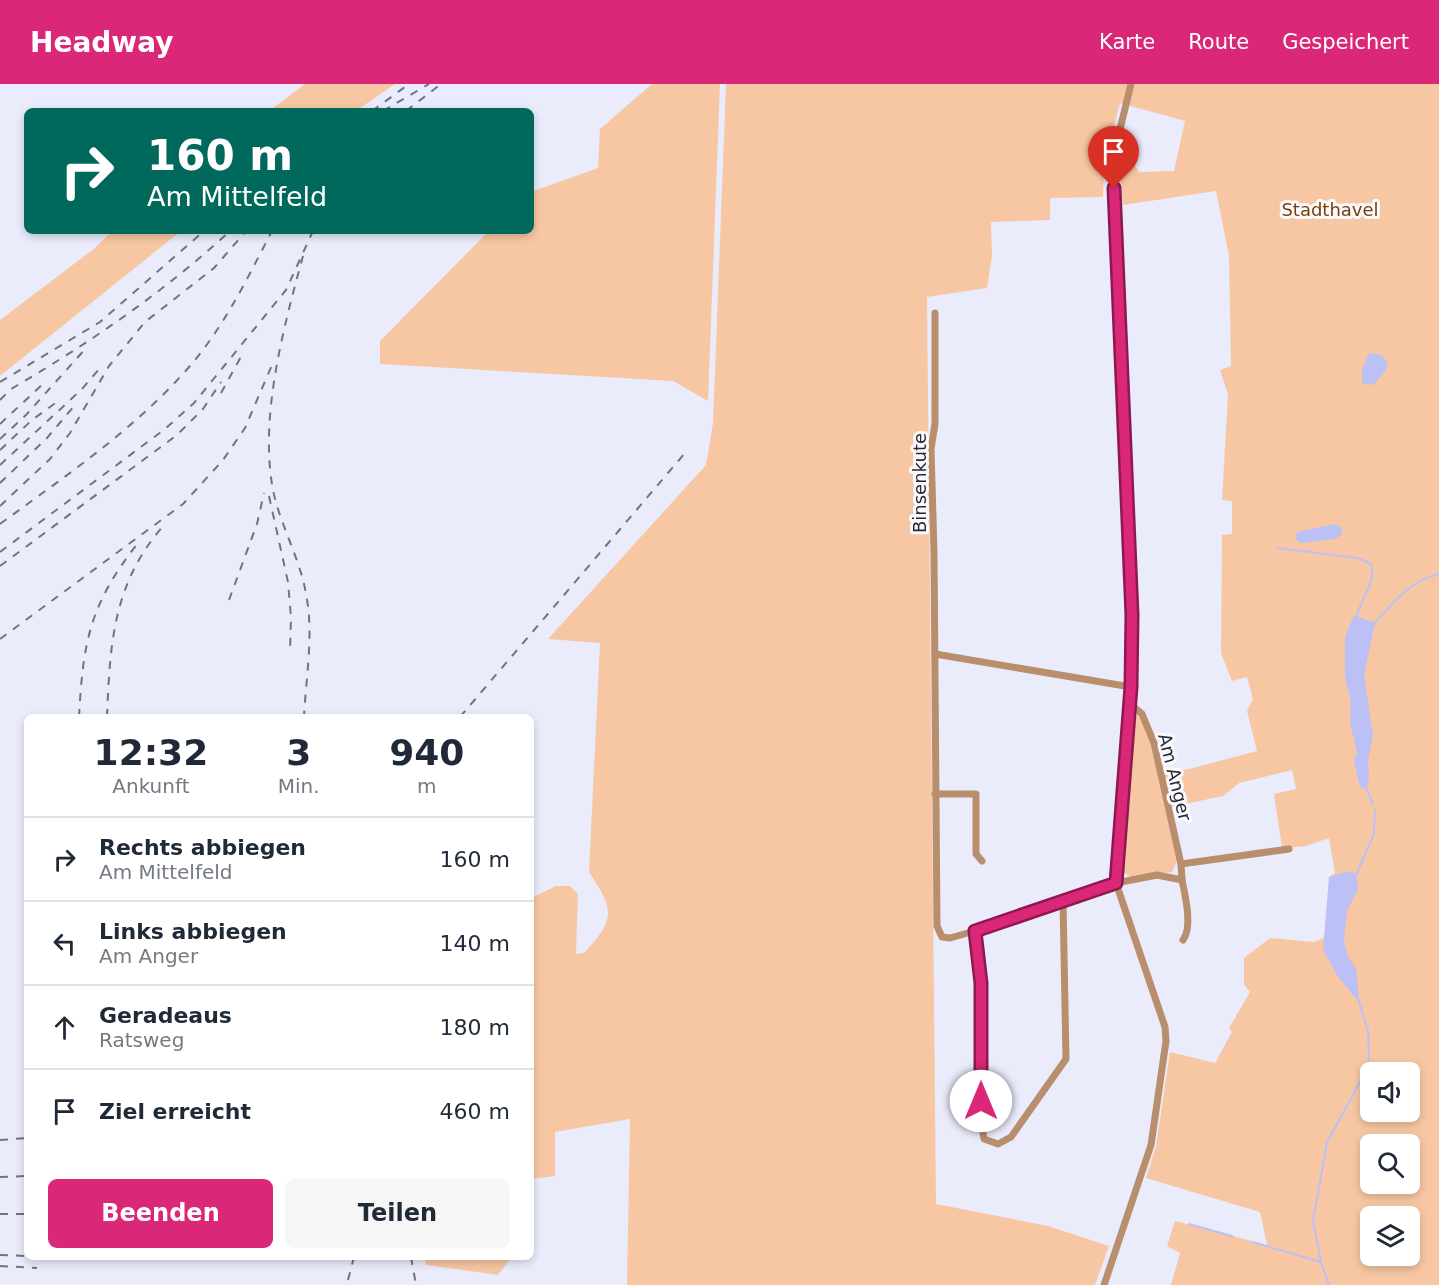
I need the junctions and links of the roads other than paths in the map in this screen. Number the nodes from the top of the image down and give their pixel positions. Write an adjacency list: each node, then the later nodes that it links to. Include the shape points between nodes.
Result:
1 (1131, 84): 4 (street, Am Anger, via 1113,158 1131,583)
2 (935, 313): 3 (street, Binsenkute, via 935,424 931,449)
3 (935, 654): 4 (street); 6 (street, Binsenkute)
4 (1131, 687): 5 (street, Am Anger)
5 (1129, 703): 9 (street, Am Anger, via 1142,714 1154,743); 11 (street, Am Anger)
6 (935, 794): 8 (street, via 976,794 976,854); 13 (street, Binsenkute, via 937,931 950,938)
7 (1289, 849): 9 (street)
8 (982, 861)
9 (1181, 864): 10 (street, Am Anger)
10 (1182, 880): 11 (street, via 1157,875); 14 (street, Am Anger, via 1187,934)
11 (1116, 883): 12 (street); 15 (street, via 1165,1027 1166,1041 1151,1145)
12 (1063, 901): 13 (street); 13 (street, via 1066,1059 1011,1137 998,1144 984,1139 981,1122 981,983)
13 (975, 931)
14 (1182, 940)
15 (1104, 1285)

